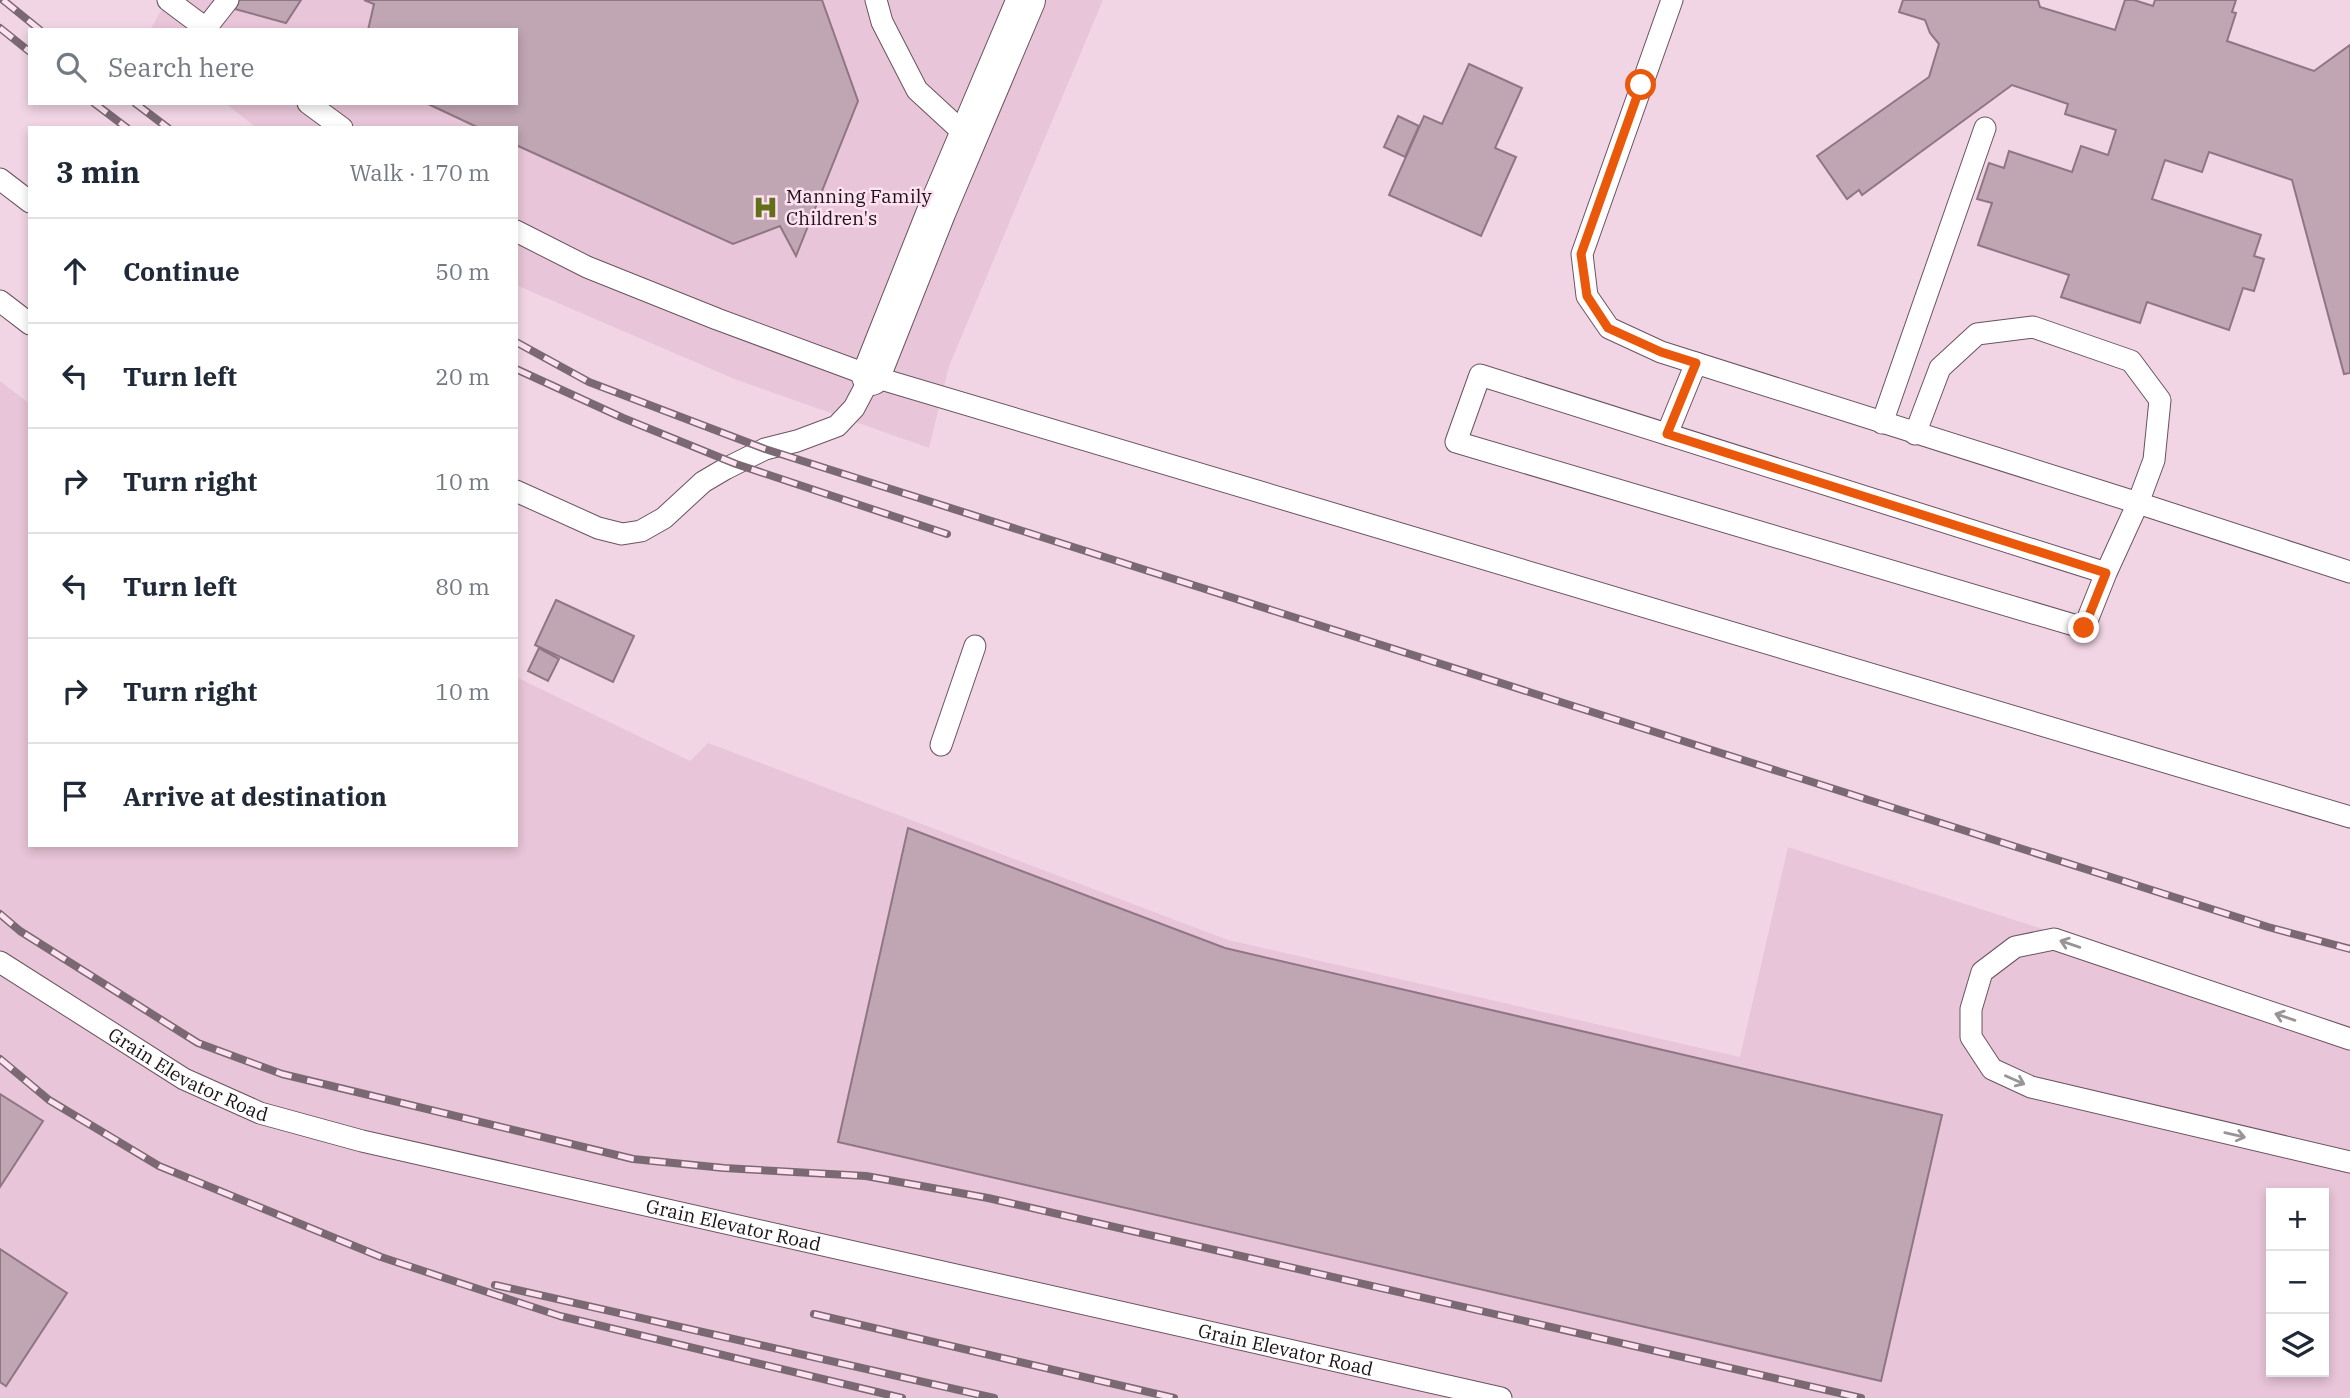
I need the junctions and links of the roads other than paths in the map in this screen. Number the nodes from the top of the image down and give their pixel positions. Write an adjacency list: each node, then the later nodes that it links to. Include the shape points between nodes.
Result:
1 (168, 0): 6 (lane)
2 (228, 0): 7 (lane)
3 (876, 0): 11 (lane, via 882,22 917,90)
4 (1026, 0): 11 (street)
5 (1672, 0): 17 (lane, via 1581,254 1587,296 1608,328)
6 (206, 28)
7 (208, 28)
8 (311, 105): 9 (lane)
9 (339, 126)
10 (1985, 128): 19 (lane)
11 (968, 137): 18 (street)
12 (0, 179): 13 (lane)
13 (28, 200)
14 (518, 232): 18 (lane, via 587,267)
15 (0, 300): 16 (lane)
16 (28, 322)
17 (1696, 363): 19 (lane); 20 (lane)
18 (871, 376): 22 (lane, via 837,426 765,449 725,470 641,531 622,534 598,528); 28 (lane)
19 (1882, 423): 21 (lane)
20 (1667, 434): 25 (lane); 25 (lane, via 1480,375 1456,442 2084,628)
21 (1915, 434): 23 (lane); 23 (lane, via 1940,368 1977,334 2033,327 2131,360 2160,400 2154,460)
22 (518, 492)
23 (2138, 503): 24 (lane); 25 (lane)
24 (2350, 572)
25 (2106, 573)
26 (975, 646): 27 (lane)
27 (941, 745)
28 (2350, 817)
29 (0, 962): 32 (lane, Grain Elevator Road, via 184,1079 260,1113 362,1141)
30 (2350, 1039): 31 (lane, one-way to 31, via 2054,939 2015,947 1983,972 1971,1009 1971,1037 1992,1069 2031,1087)
31 (2350, 1162)
32 (1501, 1398)

